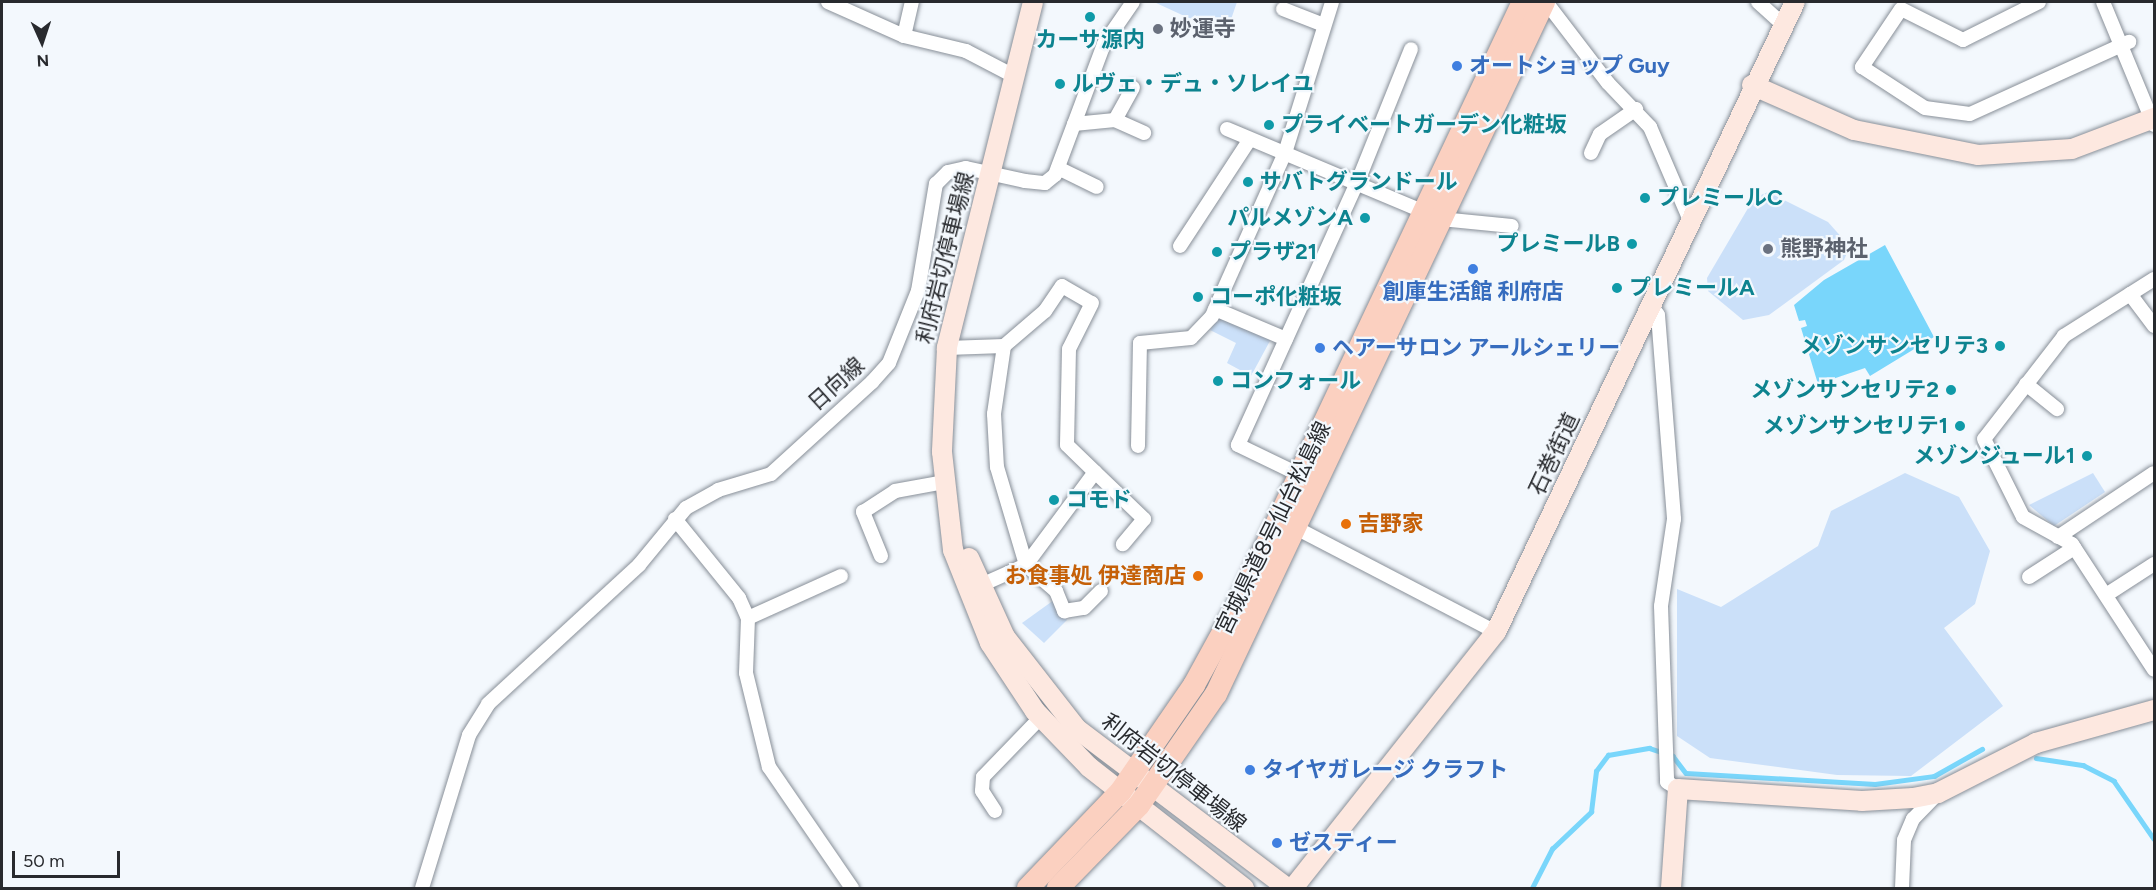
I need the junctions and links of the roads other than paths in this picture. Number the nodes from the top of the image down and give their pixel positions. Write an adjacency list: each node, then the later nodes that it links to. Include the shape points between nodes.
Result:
1 (828, 2): 15 (street)
2 (912, 2): 15 (street)
3 (1033, 2): 18 (street, 利府岩切停車場線)
4 (1133, 2): 24 (street, via 1104,44)
5 (1332, 2): 14 (street)
6 (1523, 2): 34 (main road, 宮城県道8号仙台松島線)
7 (1545, 2): 21 (street, via 1608,83); 34 (main road, 宮城県道8号仙台松島線)
8 (1758, 2): 13 (street)
9 (1795, 2): 13 (street, 石巻街道)
10 (2039, 2): 16 (street, via 1963,40 1901,9 1862,67 1925,108 1970,114)
11 (2103, 2): 16 (street)
12 (1283, 9): 14 (street)
13 (1781, 23): 19 (street, 石巻街道)
14 (1321, 24): 28 (street)
15 (904, 36): 18 (street, via 966,51)
16 (2126, 44): 23 (street)
17 (1411, 49): 32 (street)
18 (1014, 76): 31 (street, 利府岩切停車場線)
19 (1752, 86): 23 (street, via 1854,130 1978,155 2072,149); 35 (street, 石巻街道)
20 (1133, 88): 22 (street)
21 (1636, 109): 29 (street, via 1600,134); 35 (street, via 1650,127)
22 (1115, 120): 24 (street); 26 (street)
23 (2154, 121)
24 (1074, 124): 30 (street)
25 (1227, 129): 27 (street)
26 (1144, 133)
27 (1248, 142): 28 (street); 37 (street)
28 (1285, 153): 32 (street); 41 (street)
29 (1591, 153)
30 (1058, 168): 31 (street, 日向線, via 1045,183); 33 (street)
31 (990, 174): 45 (street, 利府岩切停車場線); 53 (street, 日向線, via 966,168 948,172 936,184 918,291 889,363 872,382 771,474 701,497)
32 (1358, 181): 34 (street); 43 (street)
33 (1097, 187)
34 (1433, 215): 36 (street); 51 (main road, 宮城県道8号仙台松島線); 54 (main road, 宮城県道8号仙台松島線)
35 (1689, 218): 40 (street, 石巻街道)
36 (1512, 226)
37 (1180, 246)
38 (2154, 279): 39 (street)
39 (2130, 294): 42 (street); 46 (street, via 2064,336)
40 (1651, 305): 68 (street, 石巻街道); 73 (street, via 1658,315 1674,519 1661,596 1666,782)
41 (1215, 309): 43 (street); 48 (street, via 1191,338 1140,342)
42 (2154, 326)
43 (1286, 339): 51 (street, via 1238,444)
44 (1004, 346): 45 (street); 49 (street, via 1045,312 1062,286 1092,303 1069,349 1066,445); 61 (street, via 994,414 998,467)
45 (947, 348): 52 (street, 利府岩切停車場線, via 942,382)
46 (2026, 384): 47 (street); 56 (street, via 1984,439 2023,517)
47 (2057, 408)
48 (1138, 446)
49 (1095, 472): 57 (street, via 1144,519); 61 (street)
50 (2154, 473): 56 (street)
51 (1299, 475): 72 (main road, 宮城県道8号仙台松島線, via 1222,634)
52 (945, 482): 55 (street, 利府岩切停車場線); 59 (street, via 895,491 863,512)
53 (675, 519): 67 (street, via 729,582); 77 (street, 日向線, via 639,565 488,704 469,735)
54 (1296, 528): 68 (street); 75 (main road, 宮城県道8号仙台松島線, via 1216,694)
55 (954, 529): 64 (street, 利府岩切停車場線); 71 (street, 利府岩切停車場線, via 959,569 990,643)
56 (2058, 537): 58 (street)
57 (1123, 544)
58 (2074, 548): 63 (street); 66 (street)
59 (881, 556)
60 (2154, 564): 66 (street)
61 (1026, 565): 64 (street); 65 (street, via 1056,591 1064,611 1084,608)
62 (841, 576): 67 (street)
63 (2029, 577)
64 (979, 586): 72 (street, 利府岩切停車場線, via 1005,637 1043,692)
65 (1101, 591)
66 (2106, 595): 69 (street)
67 (748, 618): 78 (street, via 746,673 769,767)
68 (1496, 632): 83 (street, 石巻街道)
69 (2152, 661)
70 (2154, 710): 74 (street, via 2036,743)
71 (1041, 717): 72 (street, 利府岩切停車場線); 76 (street, via 983,777 981,791)
72 (1127, 783): 75 (street, 利府岩切停車場線); 79 (main road, 宮城県道8号仙台松島線)
73 (1678, 789): 74 (street, via 1862,801); 84 (street)
74 (1938, 793): 85 (street, via 1913,819 1904,840)
75 (1145, 796): 80 (main road, 宮城県道8号仙台松島線); 81 (street, 利府岩切停車場線); 82 (street, 利府岩切停車場線)
76 (995, 811)
77 (422, 888)
78 (852, 888)
79 (1028, 888)
80 (1058, 888)
81 (1244, 888)
82 (1287, 888)
83 (1293, 888)
84 (1671, 888)
85 (1902, 888)

